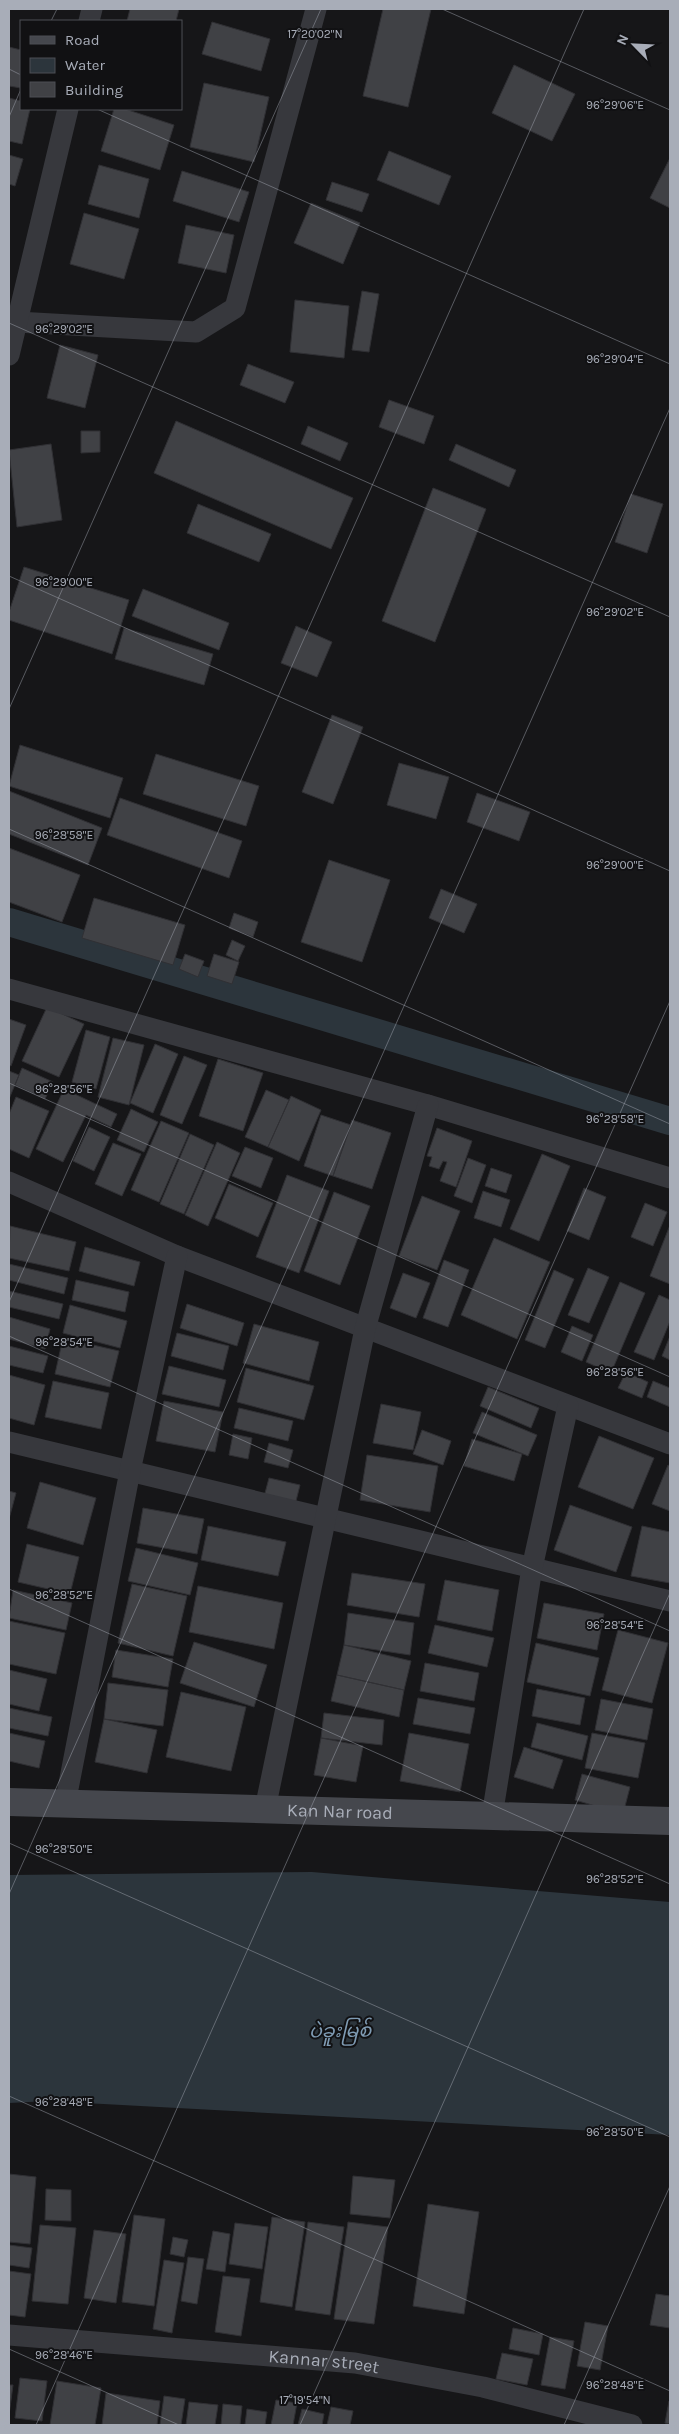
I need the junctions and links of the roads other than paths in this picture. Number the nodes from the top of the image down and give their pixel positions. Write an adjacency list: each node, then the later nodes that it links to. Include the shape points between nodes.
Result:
1 (316, 9): 3 (street, via 235,308 196,332)
2 (68, 110): 3 (street)
3 (17, 322): 4 (street)
4 (9, 355)
5 (9, 989): 6 (street)
6 (428, 1105): 7 (street); 10 (street)
7 (670, 1178)
8 (9, 1182): 9 (street)
9 (177, 1256): 10 (street); 14 (street)
10 (365, 1329): 11 (street); 15 (street)
11 (568, 1406): 13 (street); 16 (street)
12 (9, 1442): 14 (street)
13 (670, 1444)
14 (130, 1471): 15 (street); 19 (street)
15 (327, 1519): 16 (street); 20 (street)
16 (532, 1568): 17 (street); 22 (street)
17 (670, 1601)
18 (9, 1802): 19 (street, Kan Nar road)
19 (65, 1804): 20 (street, Kan Nar road)
20 (265, 1809): 22 (street, Kan Nar road)
21 (669, 1815): 22 (street, Kan Nar road)
22 (492, 1816)
23 (9, 2335): 24 (street, Kannar street, via 355,2363 483,2388)
24 (632, 2425)

